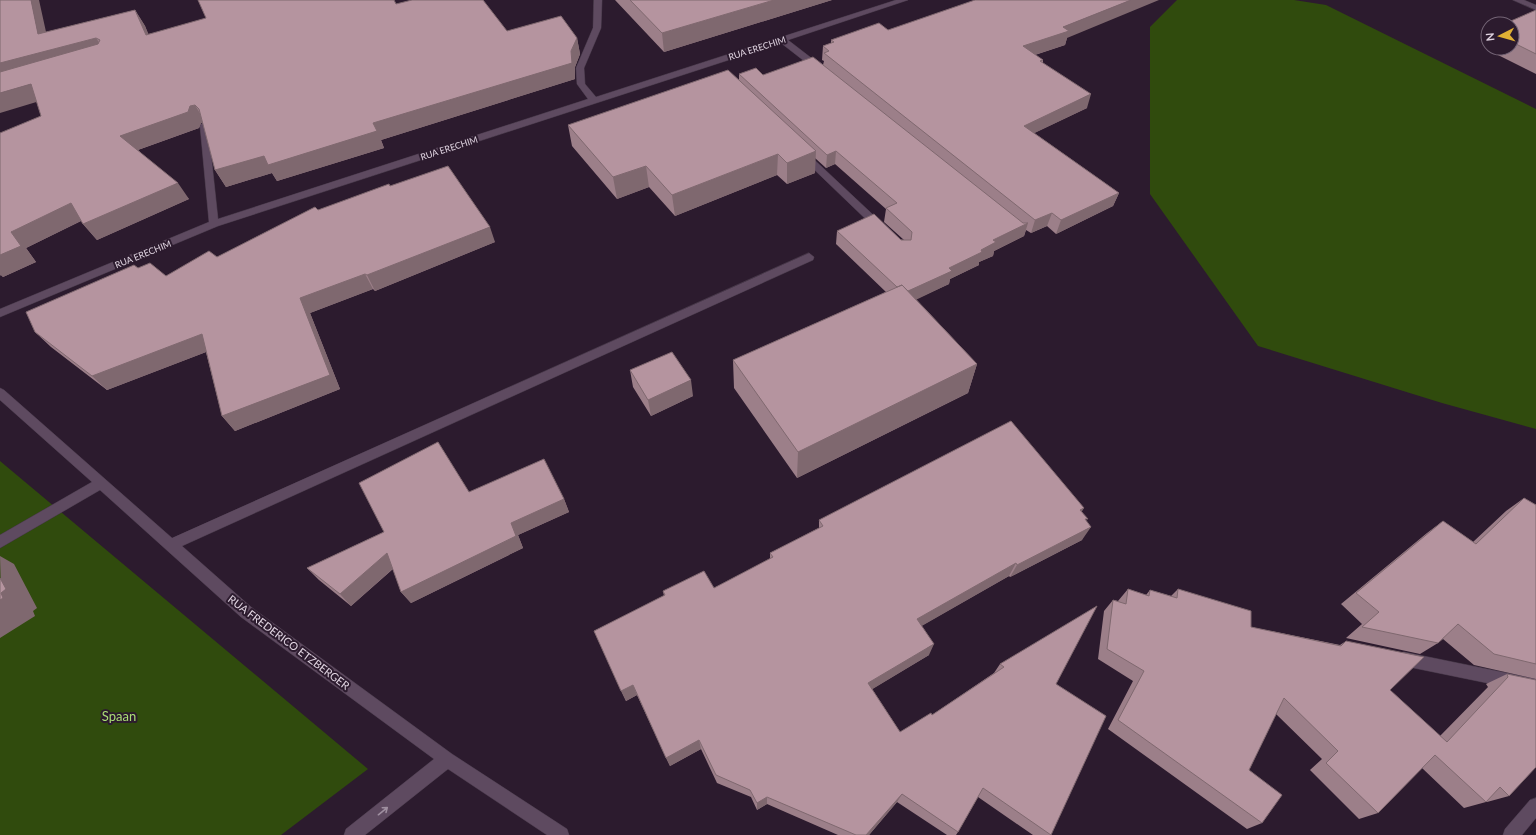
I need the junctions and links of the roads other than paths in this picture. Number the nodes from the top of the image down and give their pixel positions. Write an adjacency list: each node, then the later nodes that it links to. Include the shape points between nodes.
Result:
1 (598, 0): 7 (street, via 597,28 580,68 581,84)
2 (904, 0): 5 (street, RUA ERECHIM, via 875,6)
3 (1517, 0): 4 (street)
4 (1536, 8)
5 (783, 40): 6 (street); 7 (street, RUA ERECHIM, via 710,67)
6 (826, 74)
7 (594, 101): 10 (street, RUA ERECHIM)
8 (204, 126): 10 (street)
9 (794, 146): 11 (street)
10 (214, 224): 13 (street, RUA ERECHIM)
11 (887, 233)
12 (808, 257): 17 (street)
13 (0, 313)
14 (0, 393): 15 (street, RUA FREDERICO ETZBERGER)
15 (102, 483): 16 (street); 17 (street, RUA FREDERICO ETZBERGER)
16 (0, 542)
17 (171, 545): 20 (street, RUA FREDERICO ETZBERGER, via 246,612)
18 (1388, 655): 19 (street)
19 (1536, 686)
20 (447, 759): 22 (street, one-way to 20); 23 (street, RUA FREDERICO ETZBERGER)
21 (1536, 806): 24 (street)
22 (352, 835)
23 (562, 835)
24 (1511, 835)

